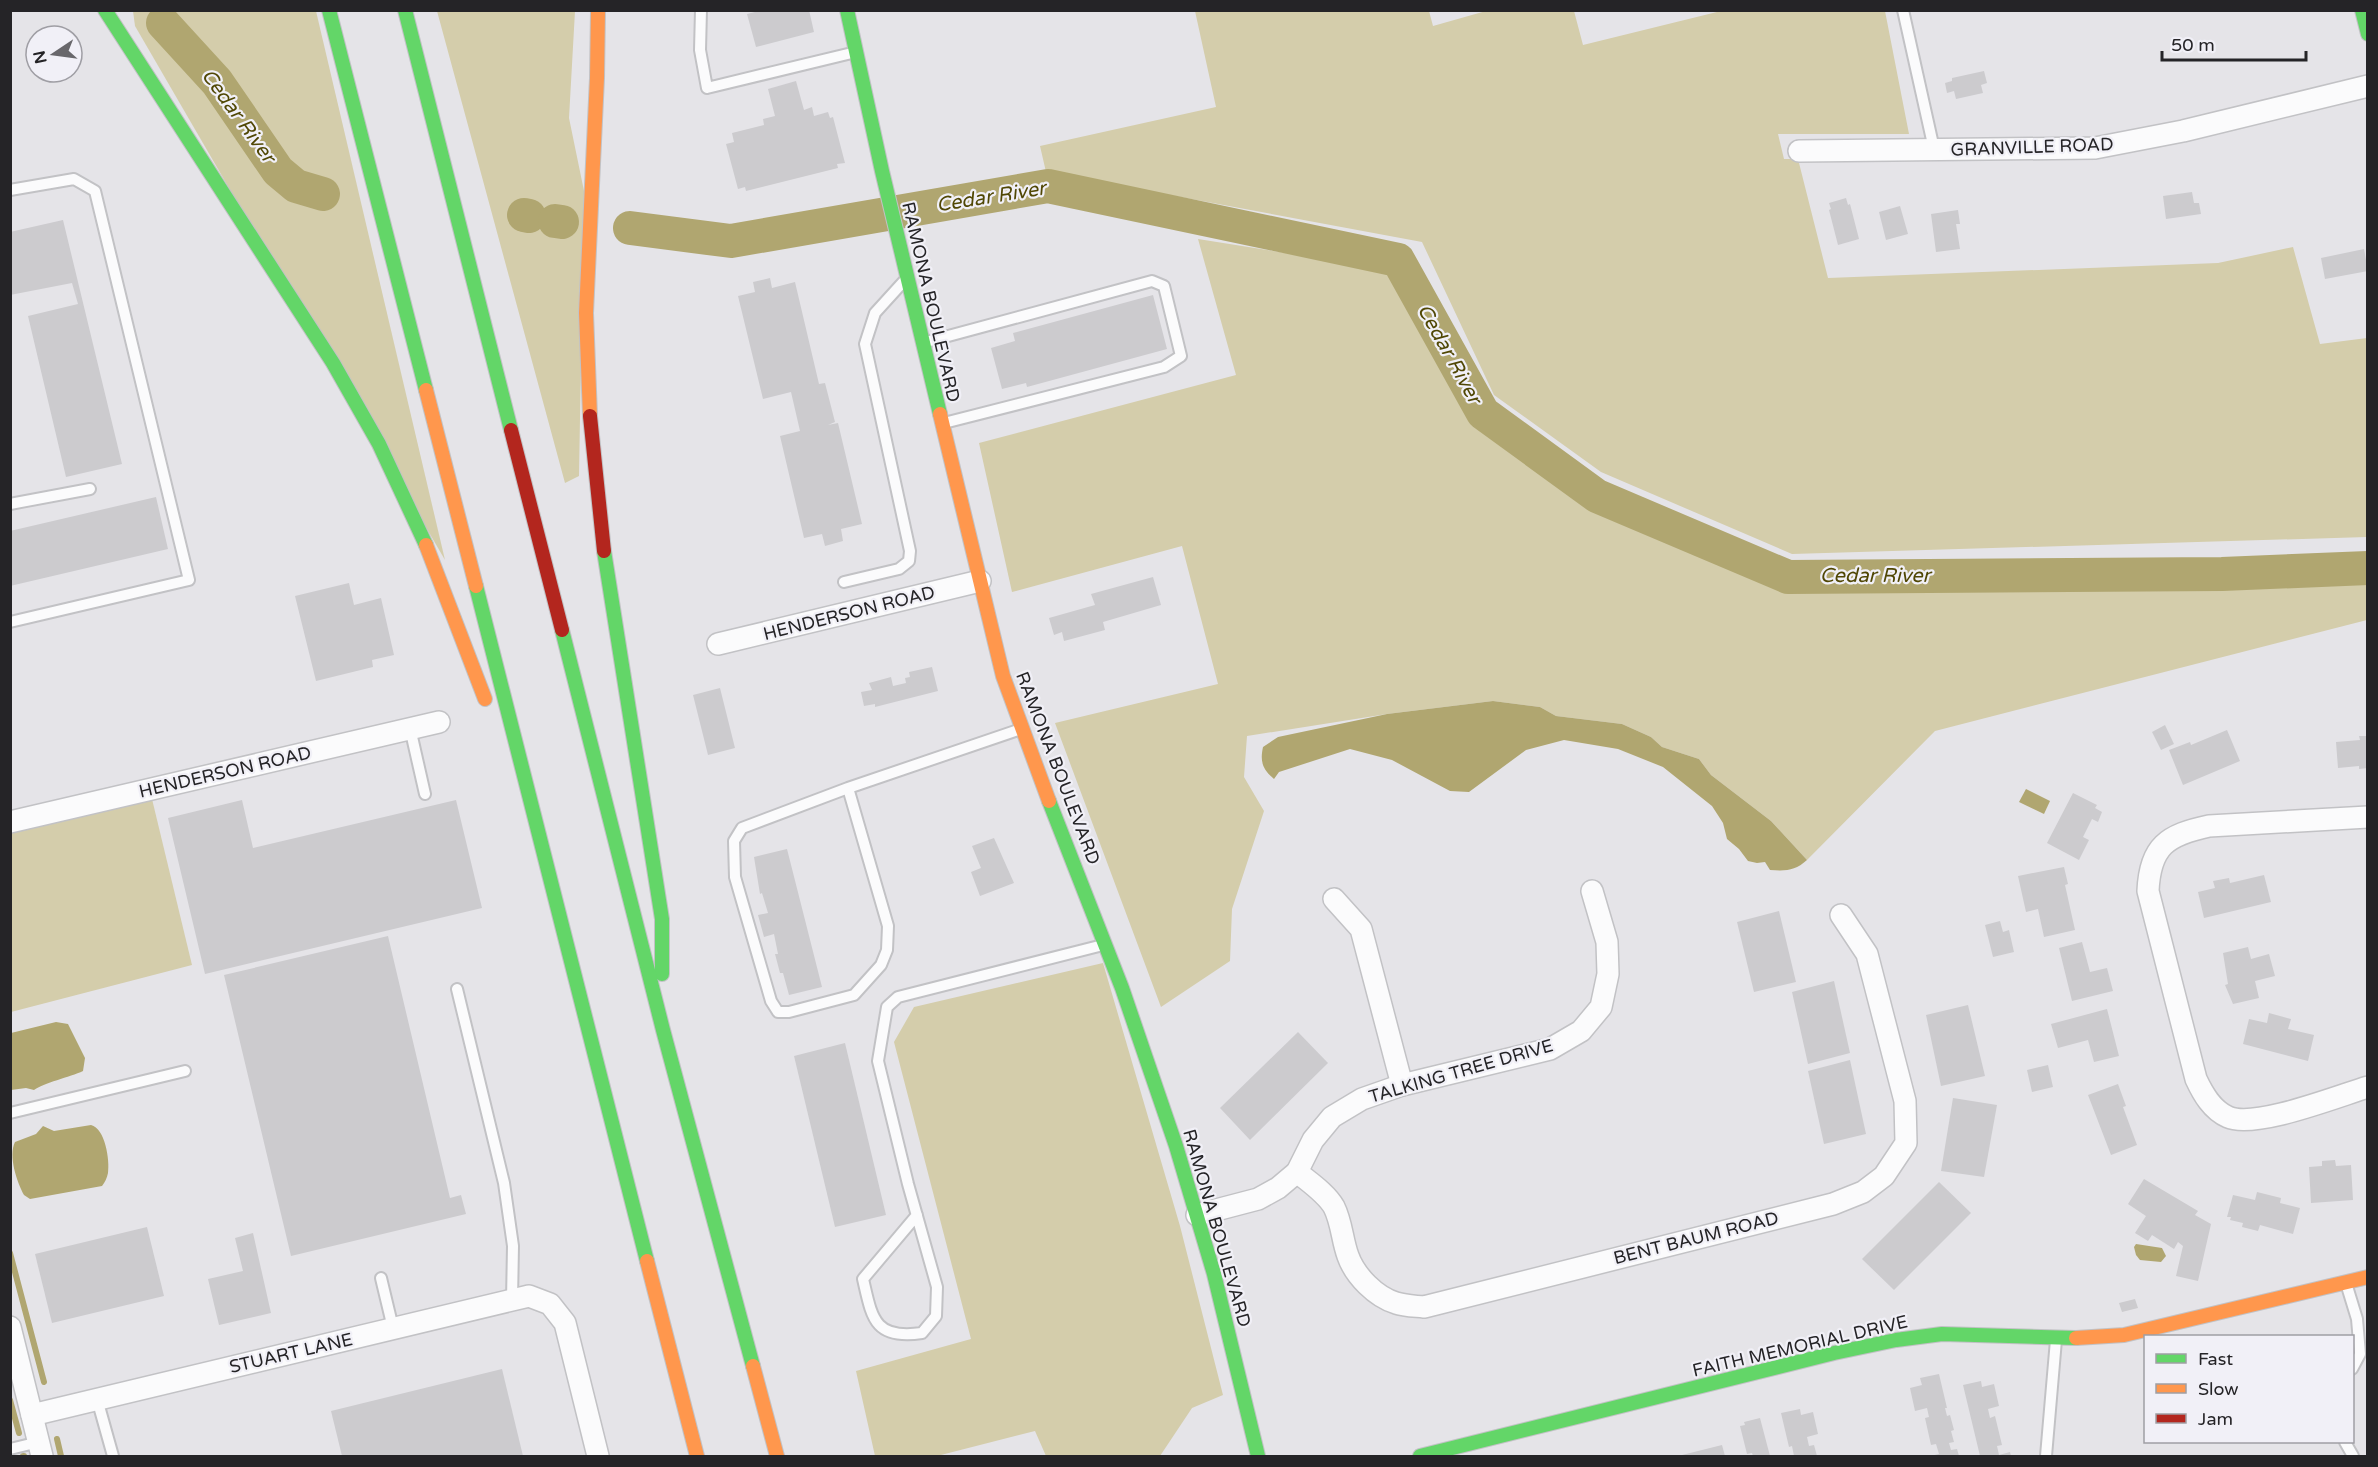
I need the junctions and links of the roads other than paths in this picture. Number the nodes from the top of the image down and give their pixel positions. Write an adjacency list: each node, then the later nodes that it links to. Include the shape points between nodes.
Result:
1 (105, 10): 24 (main road, via 333,363 379,444 422,534)
2 (329, 10): 33 (main road)
3 (405, 10): 39 (main road)
4 (598, 10): 39 (main road, via 586,313 591,437 601,536 662,919)
5 (701, 10): 10 (lane, via 700,50 707,88)
6 (847, 10): 10 (main road, RAMONA BOULEVARD)
7 (1903, 10): 12 (lane)
8 (2362, 10): 9 (main road)
9 (2367, 34)
10 (856, 52): 15 (main road, RAMONA BOULEVARD)
11 (2367, 86): 12 (street, GRANVILLE ROAD, via 2096,148)
12 (1934, 149): 13 (street, GRANVILLE ROAD)
13 (1798, 151)
14 (10, 190): 22 (lane, via 74,179 95,191 189,580)
15 (907, 278): 16 (main road, RAMONA BOULEVARD); 21 (lane, via 875,313 865,344 909,561 899,569)
16 (923, 343): 17 (main road, RAMONA BOULEVARD); 17 (lane, via 1152,281 1164,286 1181,356 1164,367)
17 (942, 424): 20 (main road, RAMONA BOULEVARD)
18 (90, 489): 19 (lane)
19 (10, 504)
20 (980, 581): 23 (street, HENDERSON ROAD); 27 (main road, RAMONA BOULEVARD, via 1003,676)
21 (844, 582)
22 (10, 622)
23 (718, 644)
24 (488, 707)
25 (439, 722): 26 (street, HENDERSON ROAD)
26 (410, 728): 30 (lane); 32 (street, HENDERSON ROAD)
27 (1021, 729): 29 (lane); 37 (main road, RAMONA BOULEVARD)
28 (500, 740): 33 (main road)
29 (848, 788): 29 (lane, via 888,926 887,950 881,965 854,995 778,1012 771,1001 735,877 734,841 742,828)
30 (425, 794)
31 (2367, 817): 42 (street, via 2209,826 2183,832 2158,850 2149,869 2148,891 2196,1079 2203,1095 2216,1108 2229,1118 2248,1120)
32 (10, 822)
33 (548, 870): 62 (main road)
34 (1592, 891): 41 (street, TALKING TREE DRIVE, via 1607,942 1608,974 1601,1007 1581,1031 1550,1049)
35 (1334, 899): 41 (street, via 1361,929)
36 (1840, 915): 44 (street, BENT BAUM ROAD, via 1868,954 1905,1101 1906,1143 1884,1176 1863,1192 1822,1207 1424,1307 1395,1303 1372,1289 1356,1272 1333,1205)
37 (1106, 945): 45 (lane, via 898,997 886,1007 878,1061); 46 (main road, RAMONA BOULEVARD)
38 (457, 989): 50 (lane, via 504,1183 513,1246)
39 (663, 1030): 63 (main road)
40 (185, 1071): 43 (lane)
41 (1401, 1085): 44 (street, TALKING TREE DRIVE, via 1362,1099 1332,1117 1313,1140)
42 (2367, 1087)
43 (10, 1113)
44 (1297, 1172): 46 (street, TALKING TREE DRIVE, via 1258,1199)
45 (917, 1215): 45 (lane, via 937,1287 936,1316 921,1333 902,1336 887,1331 872,1317 863,1279)
46 (1197, 1215): 64 (main road, RAMONA BOULEVARD)
47 (2367, 1277): 49 (main road, FAITH MEMORIAL DRIVE)
48 (381, 1278): 52 (lane)
49 (2346, 1282): 53 (main road, FAITH MEMORIAL DRIVE, via 2124,1335); 55 (lane, via 2357,1319 2360,1354)
50 (512, 1300): 52 (street, STUART LANE); 61 (street, STUART LANE, via 529,1296 550,1304 565,1323)
51 (10, 1326): 54 (street)
52 (393, 1328): 56 (street, STUART LANE)
53 (2056, 1339): 65 (main road, FAITH MEMORIAL DRIVE, via 1956,1334 1896,1340); 66 (lane)
54 (15, 1361): 57 (street)
55 (2354, 1366)
56 (97, 1399): 57 (street, STUART LANE); 60 (lane)
57 (32, 1415): 59 (street)
58 (10, 1449): 59 (lane)
59 (41, 1449)
60 (113, 1456)
61 (598, 1456)
62 (697, 1456)
63 (777, 1456)
64 (1258, 1456)
65 (1420, 1456)
66 (2046, 1456)

